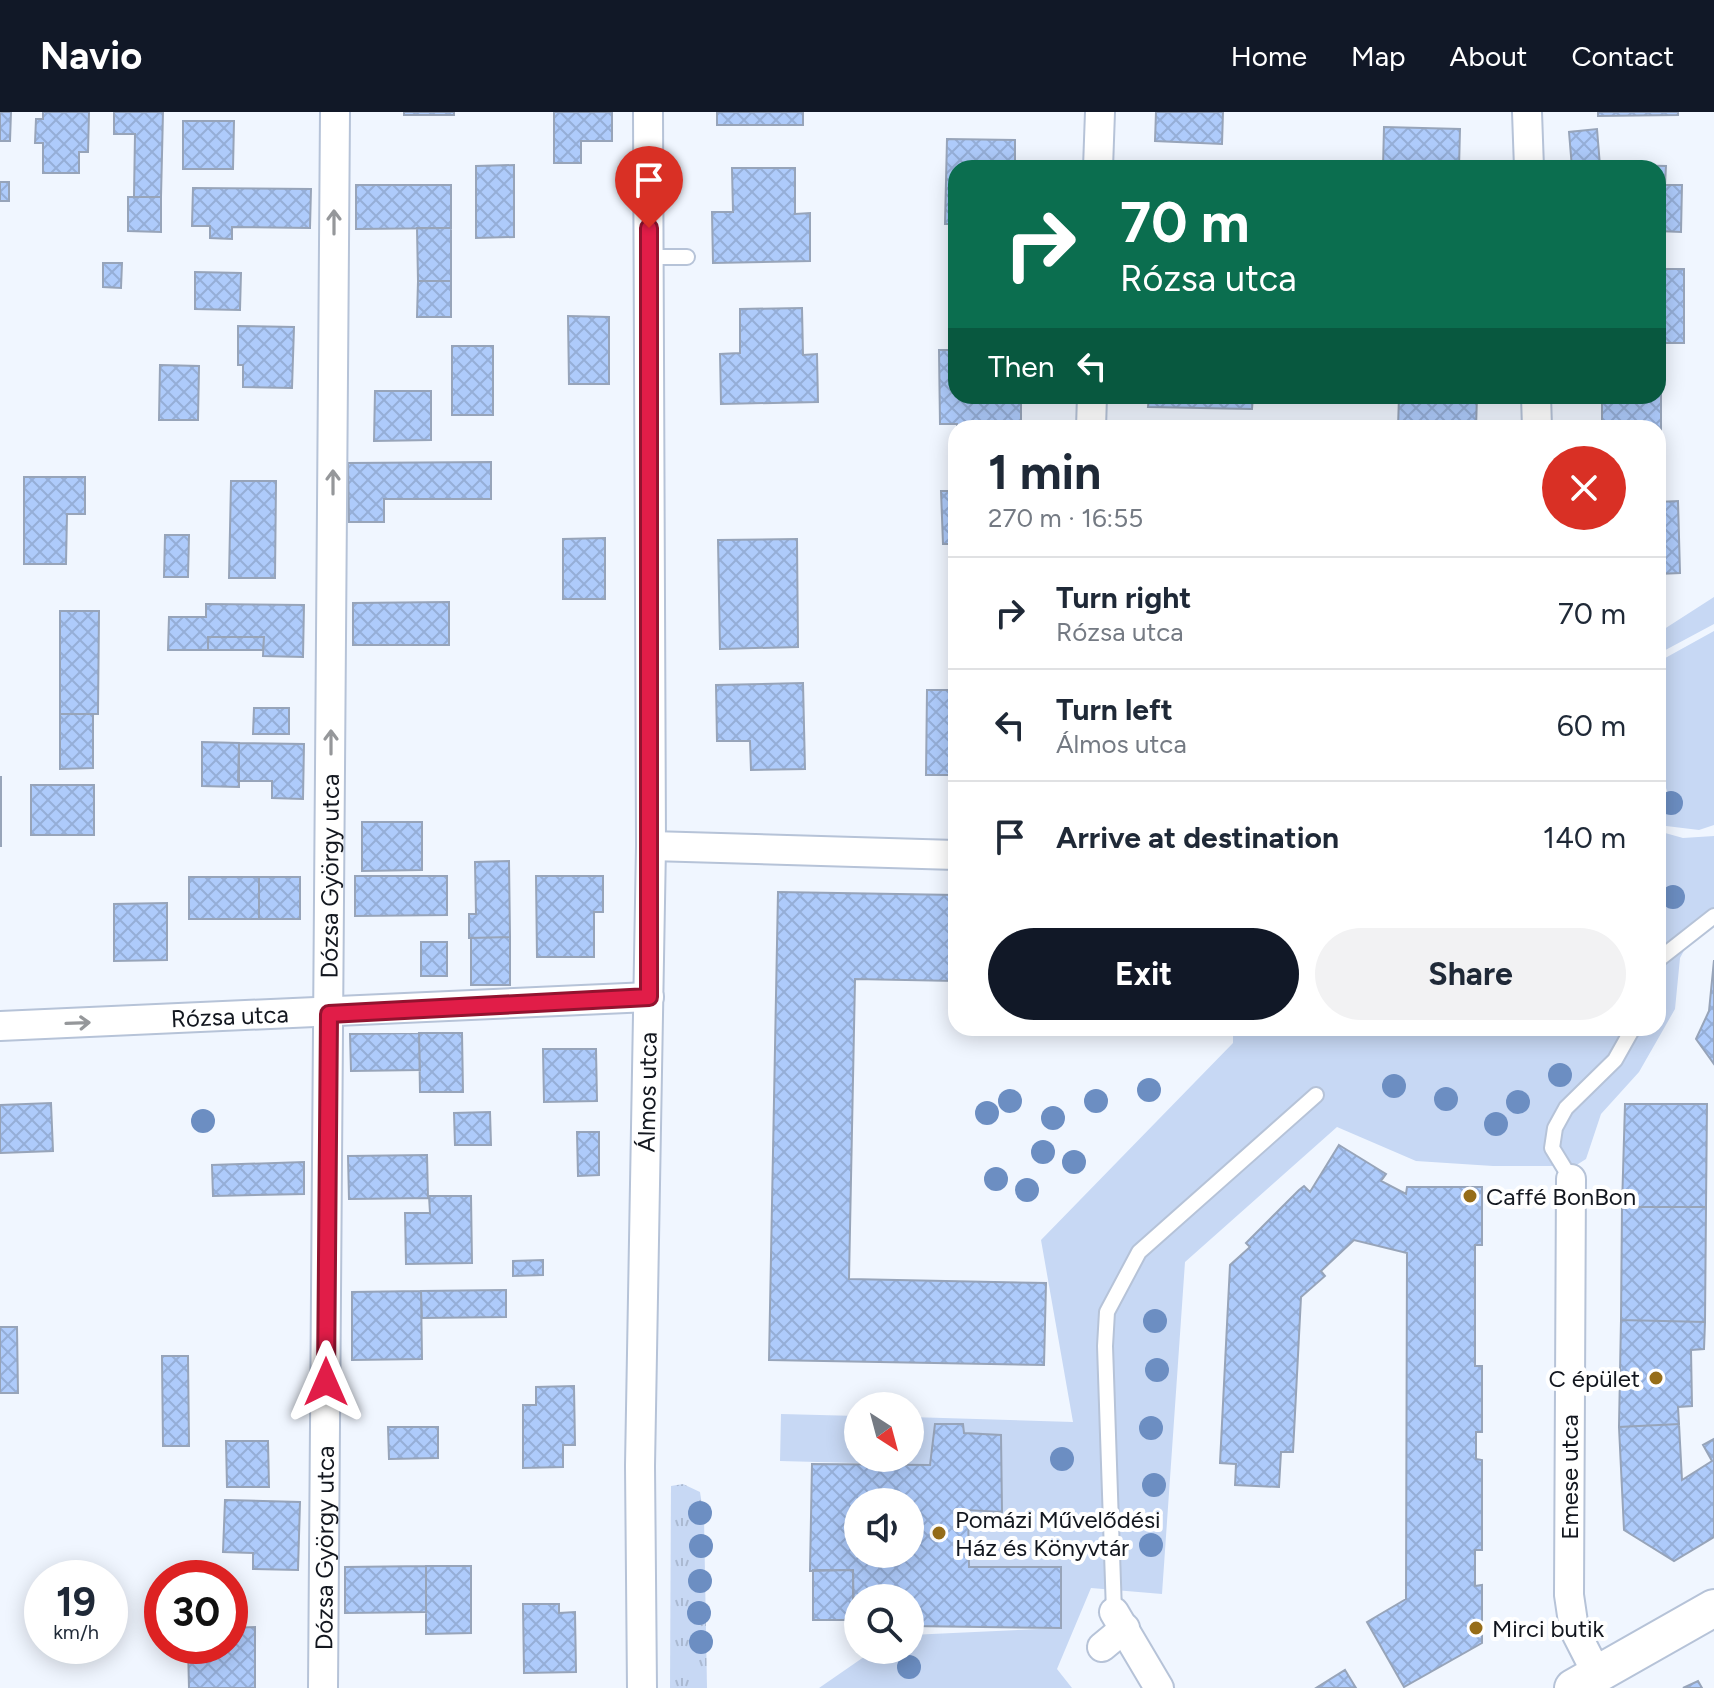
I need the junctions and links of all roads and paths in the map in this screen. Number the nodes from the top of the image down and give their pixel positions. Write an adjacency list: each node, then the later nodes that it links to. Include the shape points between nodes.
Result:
1 (335, 112): 14 (street, Dózsa György utca, one-way to 1)
2 (648, 112): 7 (street, Álmos utca)
3 (1100, 112): 5 (street)
4 (1527, 112): 6 (street)
5 (1098, 160)
6 (1529, 160)
7 (649, 257): 8 (lane); 9 (street, Álmos utca)
8 (687, 257)
9 (651, 846): 10 (street); 13 (street, Álmos utca)
10 (948, 855)
11 (1714, 916): 12 (lane)
12 (1666, 954)
13 (649, 997): 14 (street, Rózsa utca); 24 (street, Álmos utca, via 640,1466)
14 (329, 1014): 15 (street, Rózsa utca, one-way to 14); 23 (street, Dózsa György utca)
15 (0, 1026)
16 (1628, 1036): 18 (lane, via 1615,1060 1566,1108 1555,1128 1552,1148)
17 (1316, 1095): 20 (lane, via 1139,1252 1107,1312)
18 (1571, 1179): 22 (street, Emese utca, via 1569,1595)
19 (1714, 1608): 22 (street)
20 (1120, 1620): 21 (street); 25 (street)
21 (1102, 1647)
22 (1585, 1681)
23 (323, 1688)
24 (642, 1688)
25 (1159, 1688)

